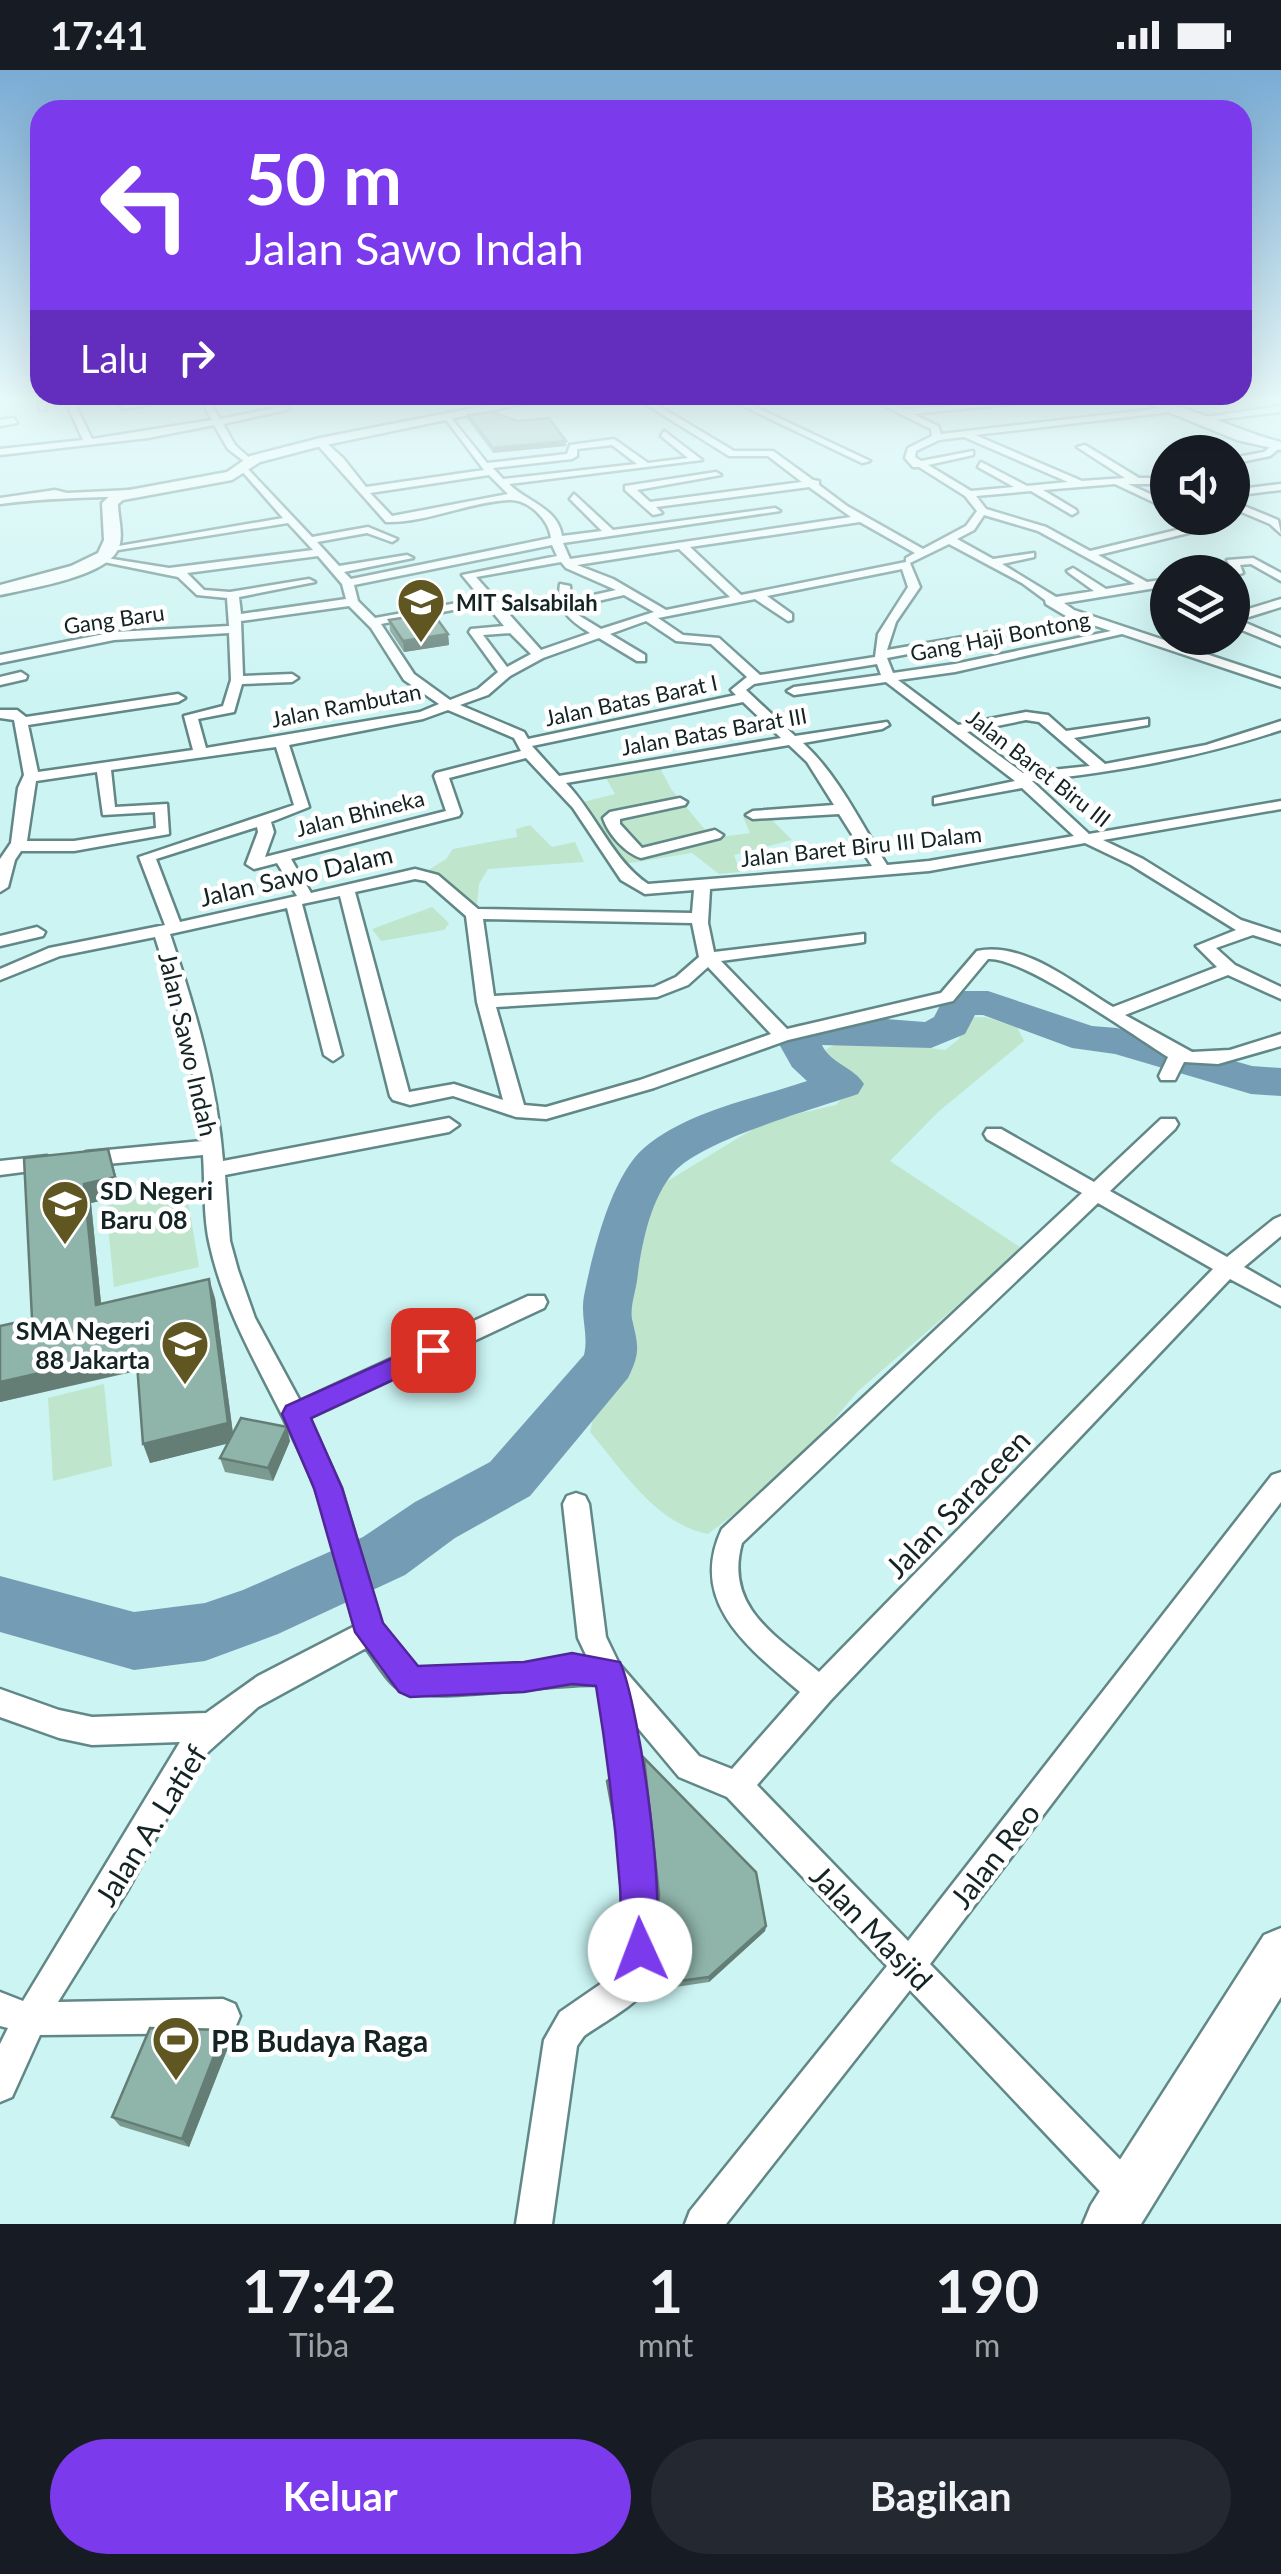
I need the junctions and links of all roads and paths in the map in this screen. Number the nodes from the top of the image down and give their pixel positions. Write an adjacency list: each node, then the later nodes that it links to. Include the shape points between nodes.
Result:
1 (110, 503): 30 (street)
2 (275, 503): 18 (street)
3 (372, 503): 4 (street, via 397,520)
4 (484, 503)
5 (527, 503): 22 (street)
6 (580, 503): 21 (street)
7 (645, 503): 12 (street)
8 (667, 503): 12 (street)
9 (835, 503): 17 (street)
10 (976, 503): 14 (street)
11 (1055, 503): 15 (street)
12 (648, 505): 19 (street)
13 (775, 511): 19 (street)
14 (982, 511): 25 (street); 31 (street, via 1042,528)
15 (1072, 512)
16 (1250, 512): 20 (street)
17 (863, 518): 27 (street); 28 (street)
18 (288, 520): 26 (street); 30 (street)
19 (670, 525): 21 (street)
20 (1281, 531)
21 (610, 533): 22 (street)
22 (558, 534): 33 (street); 37 (street); 42 (street)
23 (1157, 535): 31 (street)
24 (392, 539): 26 (street, via 368,530)
25 (950, 540): 28 (street); 35 (street)
26 (308, 541): 29 (street)
27 (681, 546): 33 (street); 51 (street)
28 (921, 552): 36 (street)
29 (319, 553): 37 (street); 38 (street)
30 (106, 554): 38 (street); 46 (street)
31 (1089, 554): 44 (street)
32 (1030, 555): 35 (street)
33 (564, 560): 47 (street); 64 (street, via 468,574)
34 (1250, 560): 40 (street)
35 (993, 562): 53 (street)
36 (906, 565): 49 (street, Jalan Rambutan); 72 (street, via 914,587 884,630)
37 (335, 570): 42 (street)
38 (171, 571): 50 (street, via 201,593)
39 (1073, 571): 48 (street)
40 (1281, 578)
41 (309, 582): 50 (street)
42 (348, 583): 52 (street)
43 (1150, 583): 44 (street)
44 (1143, 584): 48 (street)
45 (564, 586): 56 (street)
46 (0, 590)
47 (626, 591): 56 (street); 57 (street)
48 (1102, 591): 53 (street)
49 (756, 594): 51 (street, Jalan Rambutan); 60 (street)
50 (230, 595): 62 (street)
51 (737, 598): 57 (street, Jalan Rambutan)
52 (352, 602): 61 (street); 62 (street, Gang Baru)
53 (1050, 602): 66 (street)
54 (1281, 603): 58 (street)
55 (464, 604): 61 (street)
56 (565, 605): 67 (street)
57 (662, 612): 59 (street, Jalan Rambutan)
58 (1250, 614)
59 (647, 617): 67 (street, Jalan Rambutan); 80 (street, via 680,638 715,641)
60 (788, 617)
61 (372, 622): 86 (street, via 398,666)
62 (235, 623): 74 (street, Gang Baru, via 114,636); 79 (street)
63 (1250, 628): 69 (street)
64 (513, 629): 70 (street); 75 (street, via 474,634)
65 (1027, 630): 72 (street)
66 (1119, 632): 68 (street); 77 (street, Gang Haji Bontong)
67 (598, 633): 70 (street, Jalan Rambutan); 73 (street)
68 (1150, 641)
69 (1281, 642)
70 (539, 655): 75 (street, Jalan Rambutan)
71 (1193, 655): 82 (street)
72 (882, 657): 77 (street); 80 (street)
73 (641, 658)
74 (0, 659)
75 (505, 673): 86 (street, Jalan Rambutan)
76 (21, 676): 81 (street)
77 (888, 676): 83 (street, Gang Haji Bontong); 91 (street, Jalan Baret Biru III)
78 (292, 678): 79 (street)
79 (237, 680): 97 (street, via 228,709 190,717)
80 (754, 680): 84 (street, via 737,687)
81 (0, 681)
82 (1281, 683)
83 (794, 691)
84 (747, 697): 94 (street); 96 (street, Jalan Batas Barat I)
85 (178, 698): 88 (street)
86 (450, 706): 95 (street, Jalan Rambutan); 96 (street, via 507,727)
87 (0, 714): 88 (street, via 16,714)
88 (21, 722): 100 (street)
89 (1142, 722): 93 (street)
90 (882, 725): 94 (street, Jalan Batas Barat III)
91 (956, 730): 93 (street, via 1032,716); 102 (street, Jalan Baret Biru III)
92 (1276, 730): 99 (street)
93 (1064, 735): 99 (street)
94 (795, 740): 101 (street, Jalan Batas Barat III); 106 (street)
95 (281, 742): 97 (street, Jalan Rambutan); 109 (street, via 304,805)
96 (526, 749): 101 (street); 107 (street, Jalan Batas Barat I, via 441,776 456,810)
97 (200, 752): 98 (street, Jalan Rambutan)
98 (104, 768): 100 (street, Jalan Rambutan); 114 (street, via 108,812 162,807 164,831 74,846)
99 (1102, 768): 102 (street)
100 (31, 776): 114 (street)
101 (554, 781): 111 (street)
102 (1022, 781): 103 (street); 113 (street, Jalan Baret Biru III)
103 (940, 801)
104 (680, 802): 110 (street, via 613,816)
105 (1281, 805): 113 (street, Jalan Baret Biru III Dalam)
106 (847, 809): 108 (street); 116 (street)
107 (450, 814): 115 (street, Jalan Bhineka)
108 (753, 815)
109 (263, 822): 115 (street, via 266,832 252,862); 123 (street, Jalan Sawo Dalam, via 148,857)
110 (617, 828): 111 (street); 112 (street, via 642,853)
111 (598, 832): 117 (street, Jalan Baret Biru III Dalam, via 627,877 645,889)
112 (715, 835)
113 (1084, 837): 116 (street, Jalan Baret Biru III Dalam, via 955,862); 124 (street, Jalan Baret Biru III)
114 (18, 846): 118 (street)
115 (281, 856): 120 (street)
116 (882, 868): 117 (street, Jalan Baret Biru III Dalam)
117 (702, 886): 122 (street)
118 (0, 887)
119 (346, 888): 120 (street, Jalan Sawo Dalam); 121 (street, Jalan Sawo Dalam, via 426,875); 138 (street, via 400,1096 454,1090)
120 (300, 899): 123 (street, Jalan Sawo Dalam); 137 (street)
121 (474, 914): 122 (street); 133 (street)
122 (701, 918): 129 (street)
123 (168, 930): 131 (street, Jalan Sawo Indah, via 55,952); 142 (street, Jalan Sawo Indah)
124 (1249, 931): 127 (street, Jalan Baret Biru III); 130 (street, via 1204,946)
125 (37, 932): 128 (street)
126 (858, 938): 129 (street)
127 (1281, 939)
128 (0, 941)
129 (708, 958): 133 (street, via 657,992); 135 (street)
130 (1229, 969): 132 (street); 134 (street)
131 (0, 975)
132 (1281, 994)
133 (486, 1002): 138 (street)
134 (1114, 1013): 135 (street, via 1004,954 983,956 947,996); 136 (street, via 1175,1062 1211,1062)
135 (783, 1036): 138 (street, via 596,1100 546,1113)
136 (1281, 1040)
137 (332, 1055)
138 (516, 1112)
139 (1168, 1124): 145 (street)
140 (449, 1125): 144 (street)
141 (994, 1134): 145 (street)
142 (214, 1148): 143 (street); 144 (street, Jalan Sawo Indah)
143 (0, 1168)
144 (212, 1170): 150 (street, Jalan Sawo Indah, via 226,1270)
145 (1094, 1191): 147 (street); 155 (street, via 731,1537 723,1569 730,1604)
146 (1279, 1229): 147 (street, Jalan Saraceen)
147 (1228, 1268): 148 (street); 155 (street, Jalan Saraceen)
148 (1281, 1298)
149 (536, 1302): 150 (street)
150 (296, 1414): 153 (street, Jalan Sawo Indah, via 328,1488)
151 (1281, 1483): 160 (street, Jalan Reo)
152 (576, 1504): 154 (street, via 592,1638)
153 (370, 1632): 154 (street, Jalan Sawo Indah, via 414,1682 572,1668); 157 (street, Jalan A. Latief)
154 (609, 1673): 158 (street, Jalan Masjid, via 690,1766); 165 (street, via 626,1766 640,1950 632,1982 560,2040)
155 (820, 1691): 158 (street, Jalan Saraceen)
156 (0, 1703): 157 (street, via 92,1731)
157 (212, 1727): 161 (street, Jalan A. Latief, via 100,1907)
158 (736, 1786): 160 (street, Jalan Masjid)
159 (1281, 1952): 164 (street)
160 (909, 1965): 164 (street, Jalan Masjid); 166 (street, Jalan Reo)
161 (13, 2014): 162 (street); 163 (street, Jalan A. Latief)
162 (223, 2016)
163 (0, 2085)
164 (1119, 2208)
165 (534, 2224)
166 (703, 2224)

